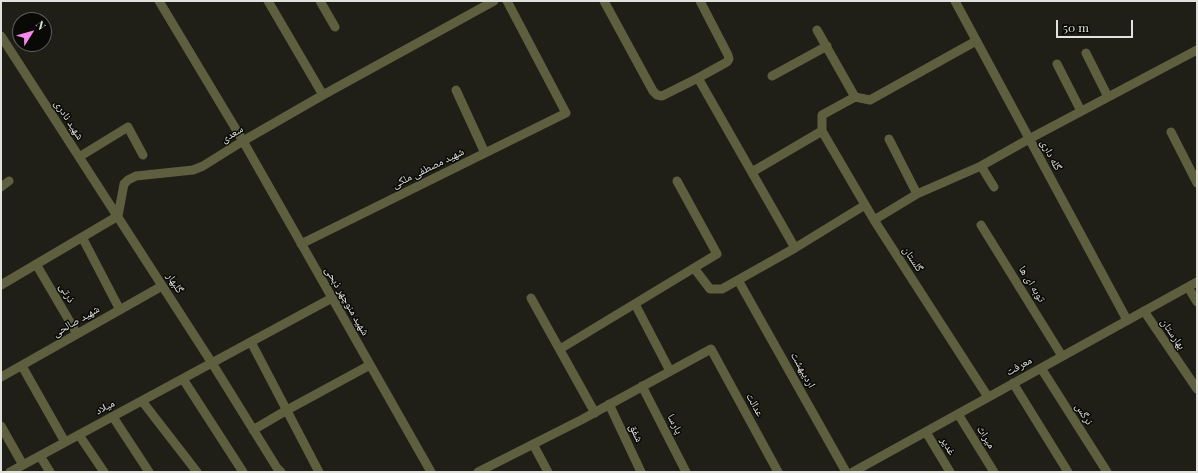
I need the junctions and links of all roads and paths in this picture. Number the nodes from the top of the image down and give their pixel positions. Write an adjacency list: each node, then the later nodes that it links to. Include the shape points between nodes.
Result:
1 (159, 1): 28 (street, شهید منوچهر ذبحی)
2 (268, 1): 20 (street)
3 (320, 1): 9 (street)
4 (494, 1): 20 (street, سعدی)
5 (507, 1): 29 (street, شهید مصطفی ملکی, via 566,113)
6 (604, 1): 18 (street, via 657,95 662,96)
7 (700, 1): 18 (street, via 729,59)
8 (955, 1): 12 (street, گله داری)
9 (335, 26)
10 (817, 30): 13 (street)
11 (1, 36): 31 (street, شهید نادری)
12 (976, 41): 21 (street, via 870,100); 26 (street, گله داری)
13 (826, 46): 17 (street); 21 (street)
14 (1197, 50): 22 (street)
15 (1086, 53): 22 (street)
16 (1057, 64): 23 (street)
17 (772, 76)
18 (698, 78): 33 (street)
19 (456, 90): 29 (street)
20 (323, 95): 28 (street, سعدی)
21 (855, 97): 24 (street, via 822,115)
22 (1108, 97): 23 (street)
23 (1081, 111): 26 (street)
24 (822, 131): 33 (street); 40 (street, گلستان)
25 (1171, 132): 36 (street)
26 (1029, 138): 32 (street); 60 (street, گله داری)
27 (888, 140): 39 (street)
28 (243, 141): 41 (street, سعدی, via 193,170 136,176 128,180 124,184); 45 (street, شهید منوچهر ذبحی)
29 (485, 153): 45 (street, شهید مصطفی ملکی)
30 (143, 155): 31 (street, via 128,127)
31 (79, 157): 41 (street, شهید نادری)
32 (981, 166): 38 (street); 39 (street)
33 (752, 172): 46 (street)
34 (10, 181): 37 (street)
35 (677, 182): 48 (street, via 717,254)
36 (1197, 183)
37 (1, 187)
38 (994, 187)
39 (917, 194): 42 (street)
40 (865, 205): 42 (street, گلستان); 46 (street)
41 (118, 216): 44 (street); 52 (street, گلبهار)
42 (874, 220): 75 (street, گلستان)
43 (981, 225): 64 (street, توبه ای ها)
44 (82, 237): 47 (street); 58 (street)
45 (301, 244): 54 (street, شهید منوچهر ذبحی)
46 (795, 248): 49 (street)
47 (36, 264): 51 (street); 61 (street, ذرتی)
48 (694, 268): 49 (street, via 710,289 722,289); 57 (street)
49 (738, 280): 104 (street, اردیبهشت)
50 (1197, 282): 53 (street, معرفت)
51 (2, 283)
52 (162, 286): 58 (street, شهید صالحی); 65 (street, گلبهار)
53 (1188, 287): 56 (street); 59 (street, معرفت)
54 (332, 298): 62 (street, میلاد); 66 (street, شهید منوچهر ذبحی)
55 (531, 298): 63 (street)
56 (1197, 302)
57 (634, 304): 63 (street); 69 (street)
58 (120, 310): 61 (street, شهید صالحی)
59 (1144, 311): 60 (street, معرفت); 74 (street, بهارستان)
60 (1127, 320): 64 (street, معرفت)
61 (77, 334): 67 (street, شهید صالحی)
62 (251, 342): 65 (street, میلاد); 78 (street)
63 (560, 349): 79 (street)
64 (1062, 356): 68 (street, معرفت)
65 (212, 363): 71 (street, میلاد); 83 (street)
66 (370, 365): 78 (street); 98 (street, شهید منوچهر ذبحی)
67 (22, 366): 70 (street, شهید صالحی); 86 (street)
68 (1041, 368): 72 (street, معرفت); 108 (street, نرگس)
69 (670, 371): 73 (street); 103 (street, عدالت, via 711,349)
70 (1, 377)
71 (184, 379): 76 (street, میلاد); 95 (street)
72 (1013, 383): 75 (street, معرفت); 107 (street)
73 (642, 386): 77 (street); 102 (street, پارسا)
74 (1197, 389)
75 (988, 397): 80 (street, معرفت)
76 (142, 401): 81 (street, میلاد); 94 (street)
77 (609, 404): 79 (street); 101 (street, شفق)
78 (287, 410): 83 (street); 97 (street)
79 (595, 412): 87 (street)
80 (958, 414): 84 (street, معرفت); 106 (street, میراث)
81 (113, 417): 85 (street, میلاد); 93 (street)
82 (1, 426): 89 (street)
83 (253, 430): 96 (street)
84 (926, 432): 104 (street, معرفت); 105 (street, غدیر)
85 (80, 435): 86 (street, میلاد); 92 (street)
86 (65, 442): 88 (street, میلاد)
87 (533, 444): 99 (street); 100 (street)
88 (40, 456): 89 (street, میلاد); 91 (street)
89 (23, 465): 90 (street, میلاد)
90 (10, 472)
91 (50, 472)
92 (104, 472)
93 (149, 472)
94 (197, 472)
95 (243, 472)
96 (281, 472)
97 (319, 472)
98 (431, 472)
99 (478, 472)
100 (548, 472)
101 (641, 472)
102 (686, 472)
103 (778, 472)
104 (852, 472)
105 (950, 472)
106 (994, 472)
107 (1068, 472)
108 (1107, 472)

